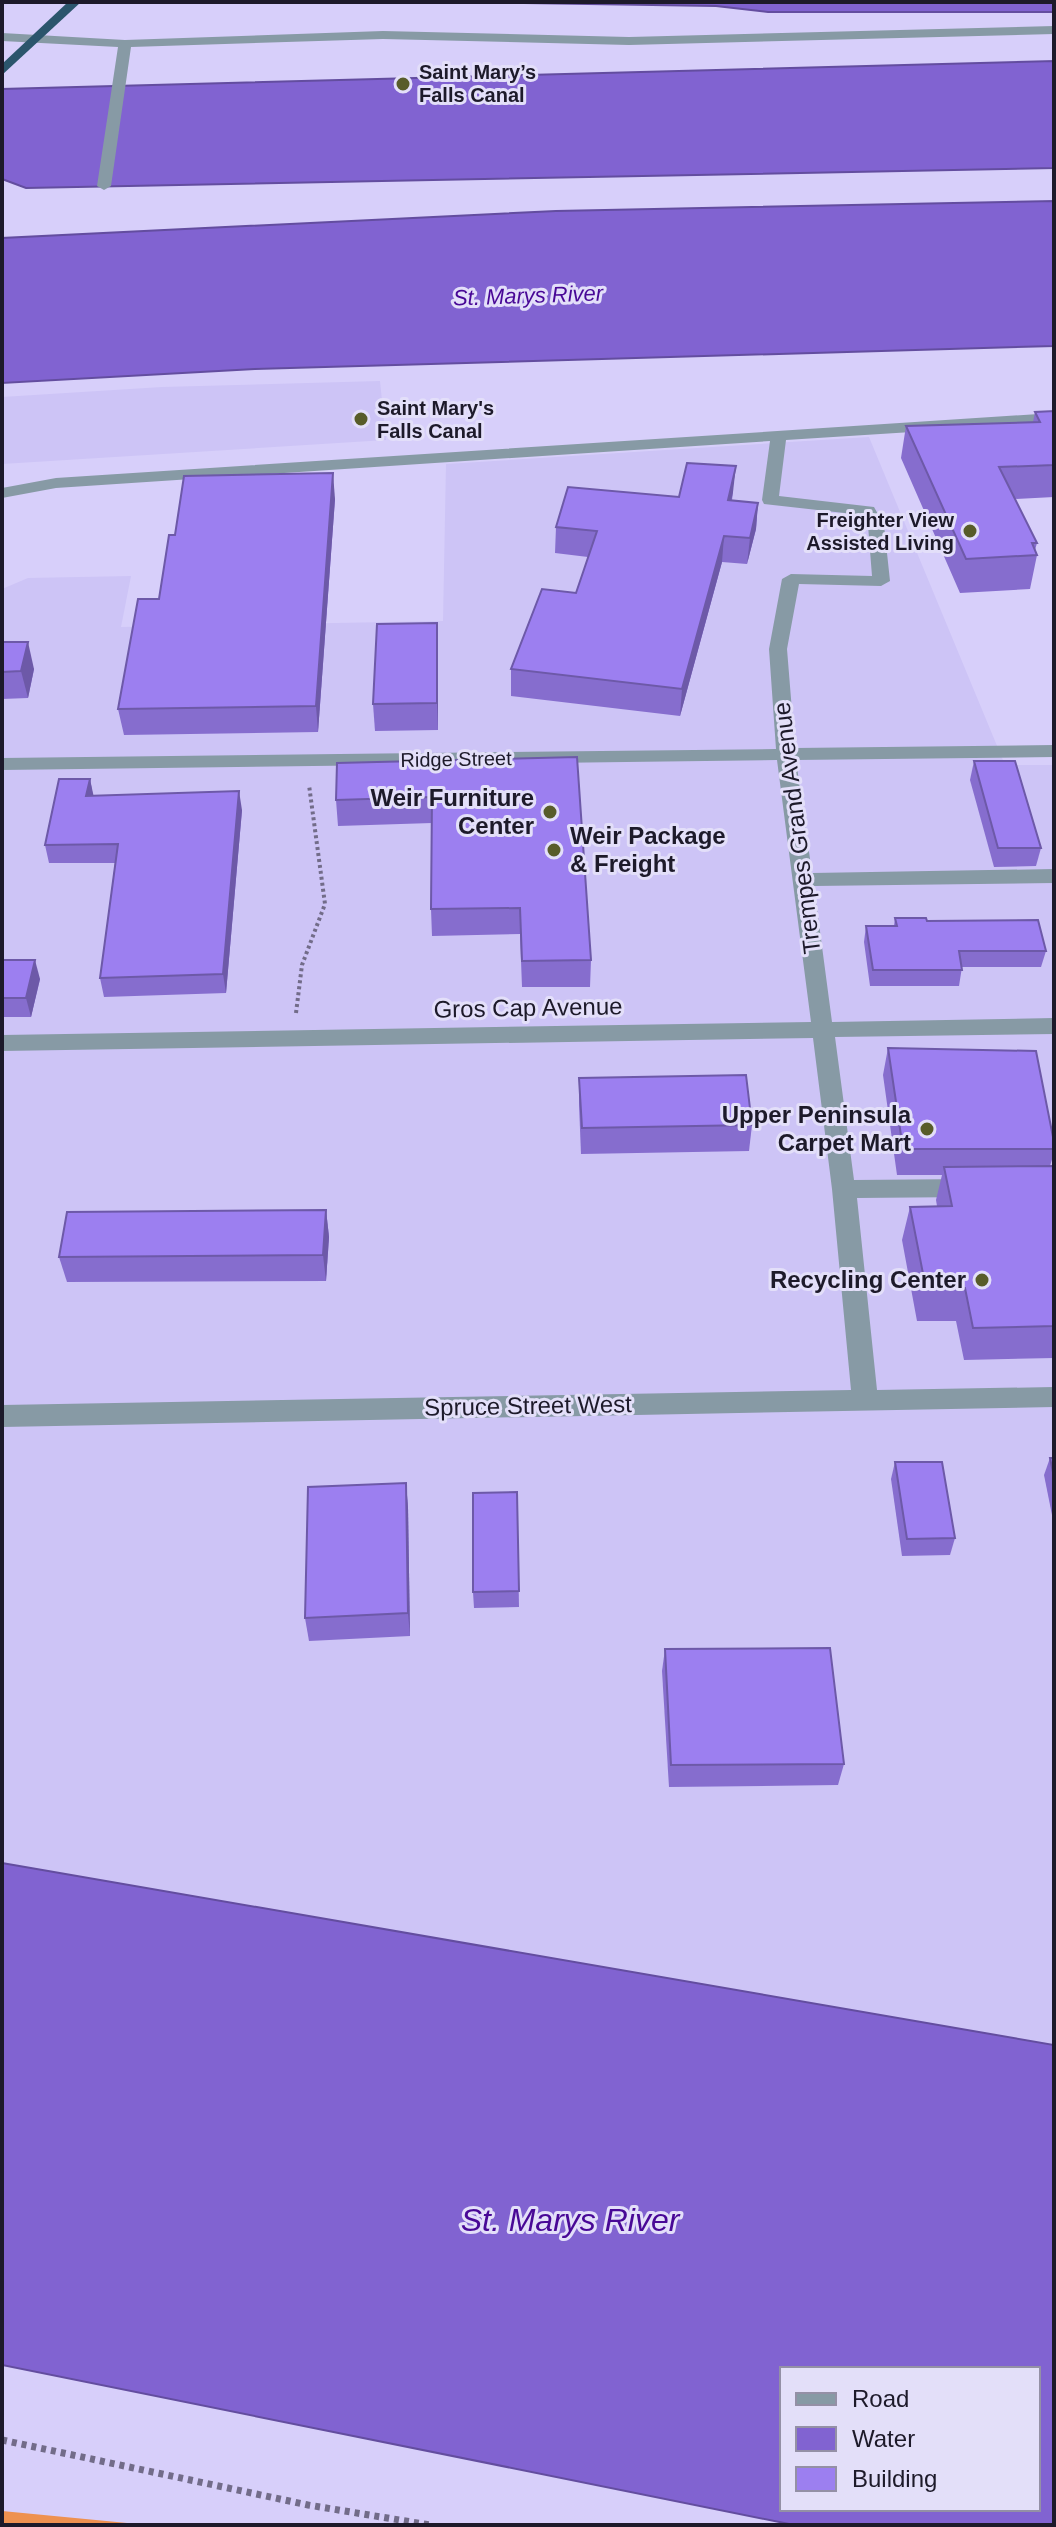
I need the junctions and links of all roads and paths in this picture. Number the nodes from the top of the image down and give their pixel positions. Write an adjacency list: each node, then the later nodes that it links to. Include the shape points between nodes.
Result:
1 (75, 2): 5 (highway)
2 (1054, 30): 4 (street, via 629,41 383,35)
3 (2, 37): 4 (street)
4 (125, 44): 6 (street)
5 (2, 71)
6 (104, 186)
7 (1054, 418): 8 (street)
8 (778, 438): 9 (street, via 56,483); 11 (street, Trempes Grand Avenue, via 770,500 868,511 876,525 881,581 791,579 778,649)
9 (2, 493)
10 (1054, 751): 11 (street, Ridge Street)
11 (786, 756): 12 (street, Ridge Street); 15 (street, Trempes Grand Avenue)
12 (306, 761): 13 (street, Ridge Street); 18 (path, via 325,904 302,965)
13 (2, 764)
14 (1054, 876): 15 (street)
15 (802, 880): 17 (street, Trempes Grand Avenue)
16 (1054, 1026): 17 (street, Gros Cap Avenue)
17 (821, 1028): 18 (street, Gros Cap Avenue); 21 (street, Trempes Grand Avenue)
18 (294, 1038): 19 (street, Gros Cap Avenue)
19 (2, 1043)
20 (994, 1187): 21 (street)
21 (844, 1189): 23 (street, Trempes Grand Avenue)
22 (1054, 1397): 23 (street, Spruce Street West)
23 (865, 1400): 24 (street, Spruce Street West)
24 (2, 1416)
25 (2, 2440): 26 (path, via 308,2505)
26 (430, 2525)

